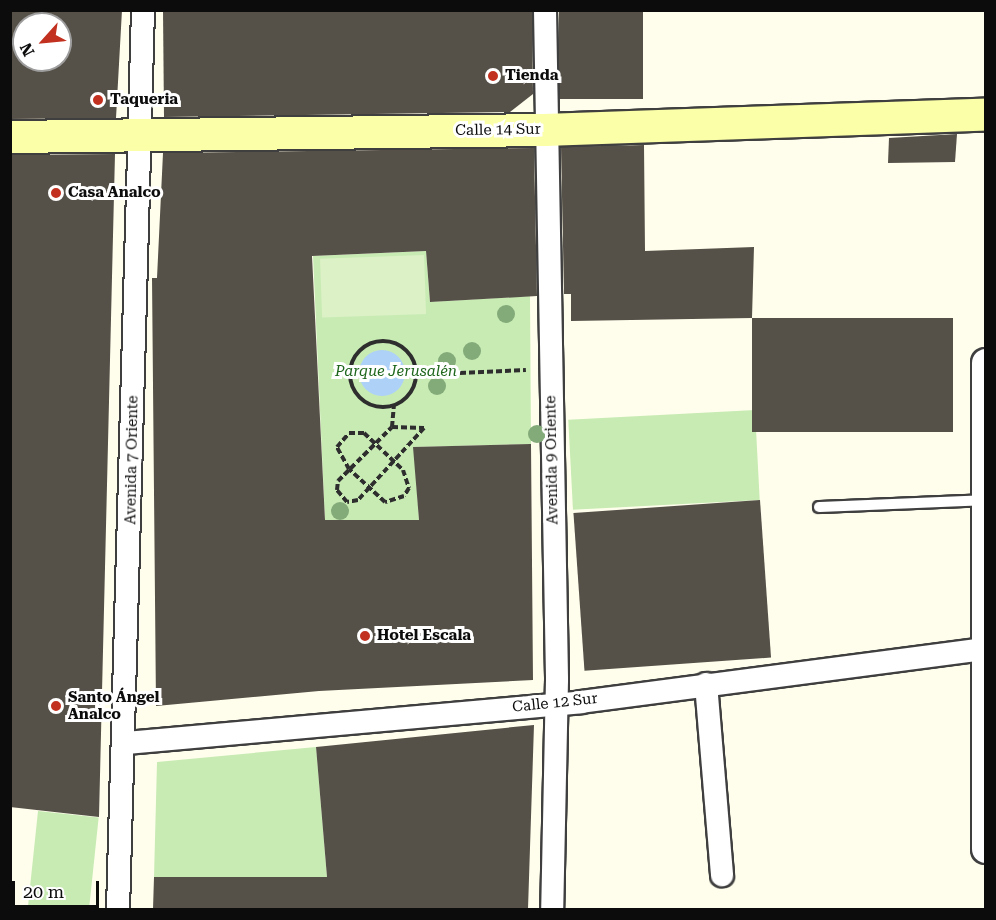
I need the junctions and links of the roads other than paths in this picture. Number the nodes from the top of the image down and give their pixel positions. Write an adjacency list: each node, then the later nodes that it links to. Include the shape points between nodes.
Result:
1 (143, 10): 5 (street, Avenida 7 Oriente)
2 (545, 10): 4 (street, Avenida 9 Oriente)
3 (986, 115): 4 (main road, Calle 14 Sur)
4 (546, 130): 5 (main road, Calle 14 Sur); 12 (street, Avenida 9 Oriente)
5 (139, 134): 6 (main road, Calle 14 Sur); 13 (street, Avenida 7 Oriente)
6 (10, 137)
7 (986, 363): 8 (street)
8 (984, 500): 9 (lane); 10 (street)
9 (819, 507)
10 (984, 649): 11 (street, Calle 12 Sur); 14 (street)
11 (706, 684): 12 (street, Calle 12 Sur); 15 (street)
12 (554, 704): 13 (street, Calle 12 Sur); 17 (street, Avenida 9 Oriente)
13 (126, 743): 16 (street, Avenida 7 Oriente)
14 (986, 849)
15 (722, 875)
16 (118, 909)
17 (552, 909)

